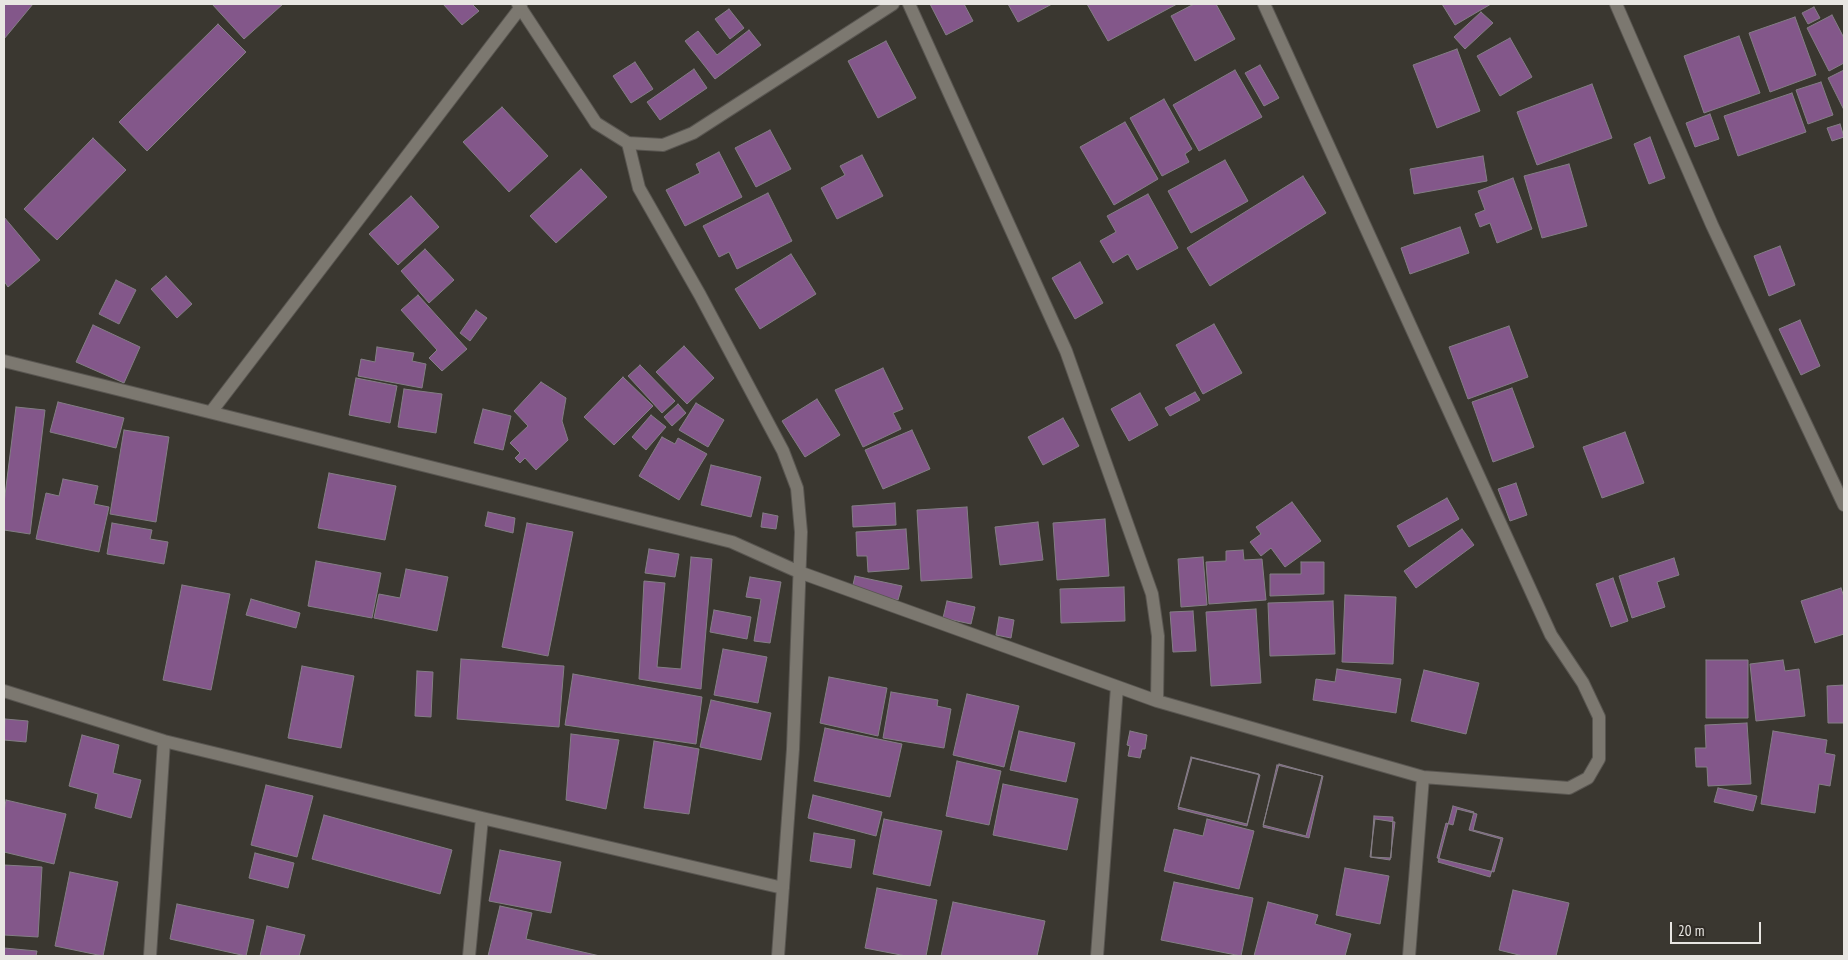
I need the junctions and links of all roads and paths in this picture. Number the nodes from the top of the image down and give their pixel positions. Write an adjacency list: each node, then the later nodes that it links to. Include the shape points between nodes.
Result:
1 (893, 4): 6 (street, via 692,133 664,145)
2 (909, 4): 13 (street, via 1069,360 1152,594 1158,636)
3 (1264, 4): 15 (street, via 1551,635 1583,683 1599,717 1599,759 1588,778 1569,788)
4 (1616, 4): 9 (street, via 1712,225)
5 (519, 6): 6 (street, via 596,123); 8 (street)
6 (628, 143): 10 (street, via 639,188 783,451 797,488)
7 (4, 361): 8 (street)
8 (211, 412): 10 (street, via 732,542)
9 (1844, 505)
10 (800, 572): 11 (street); 17 (street, via 793,749)
11 (1117, 687): 13 (street); 21 (street)
12 (4, 691): 14 (street)
13 (1157, 701): 15 (street)
14 (164, 741): 16 (street); 18 (street)
15 (1423, 777): 22 (street)
16 (482, 818): 17 (street); 19 (street)
17 (783, 888): 20 (street)
18 (150, 956)
19 (469, 956)
20 (778, 956)
21 (1097, 956)
22 (1409, 956)

